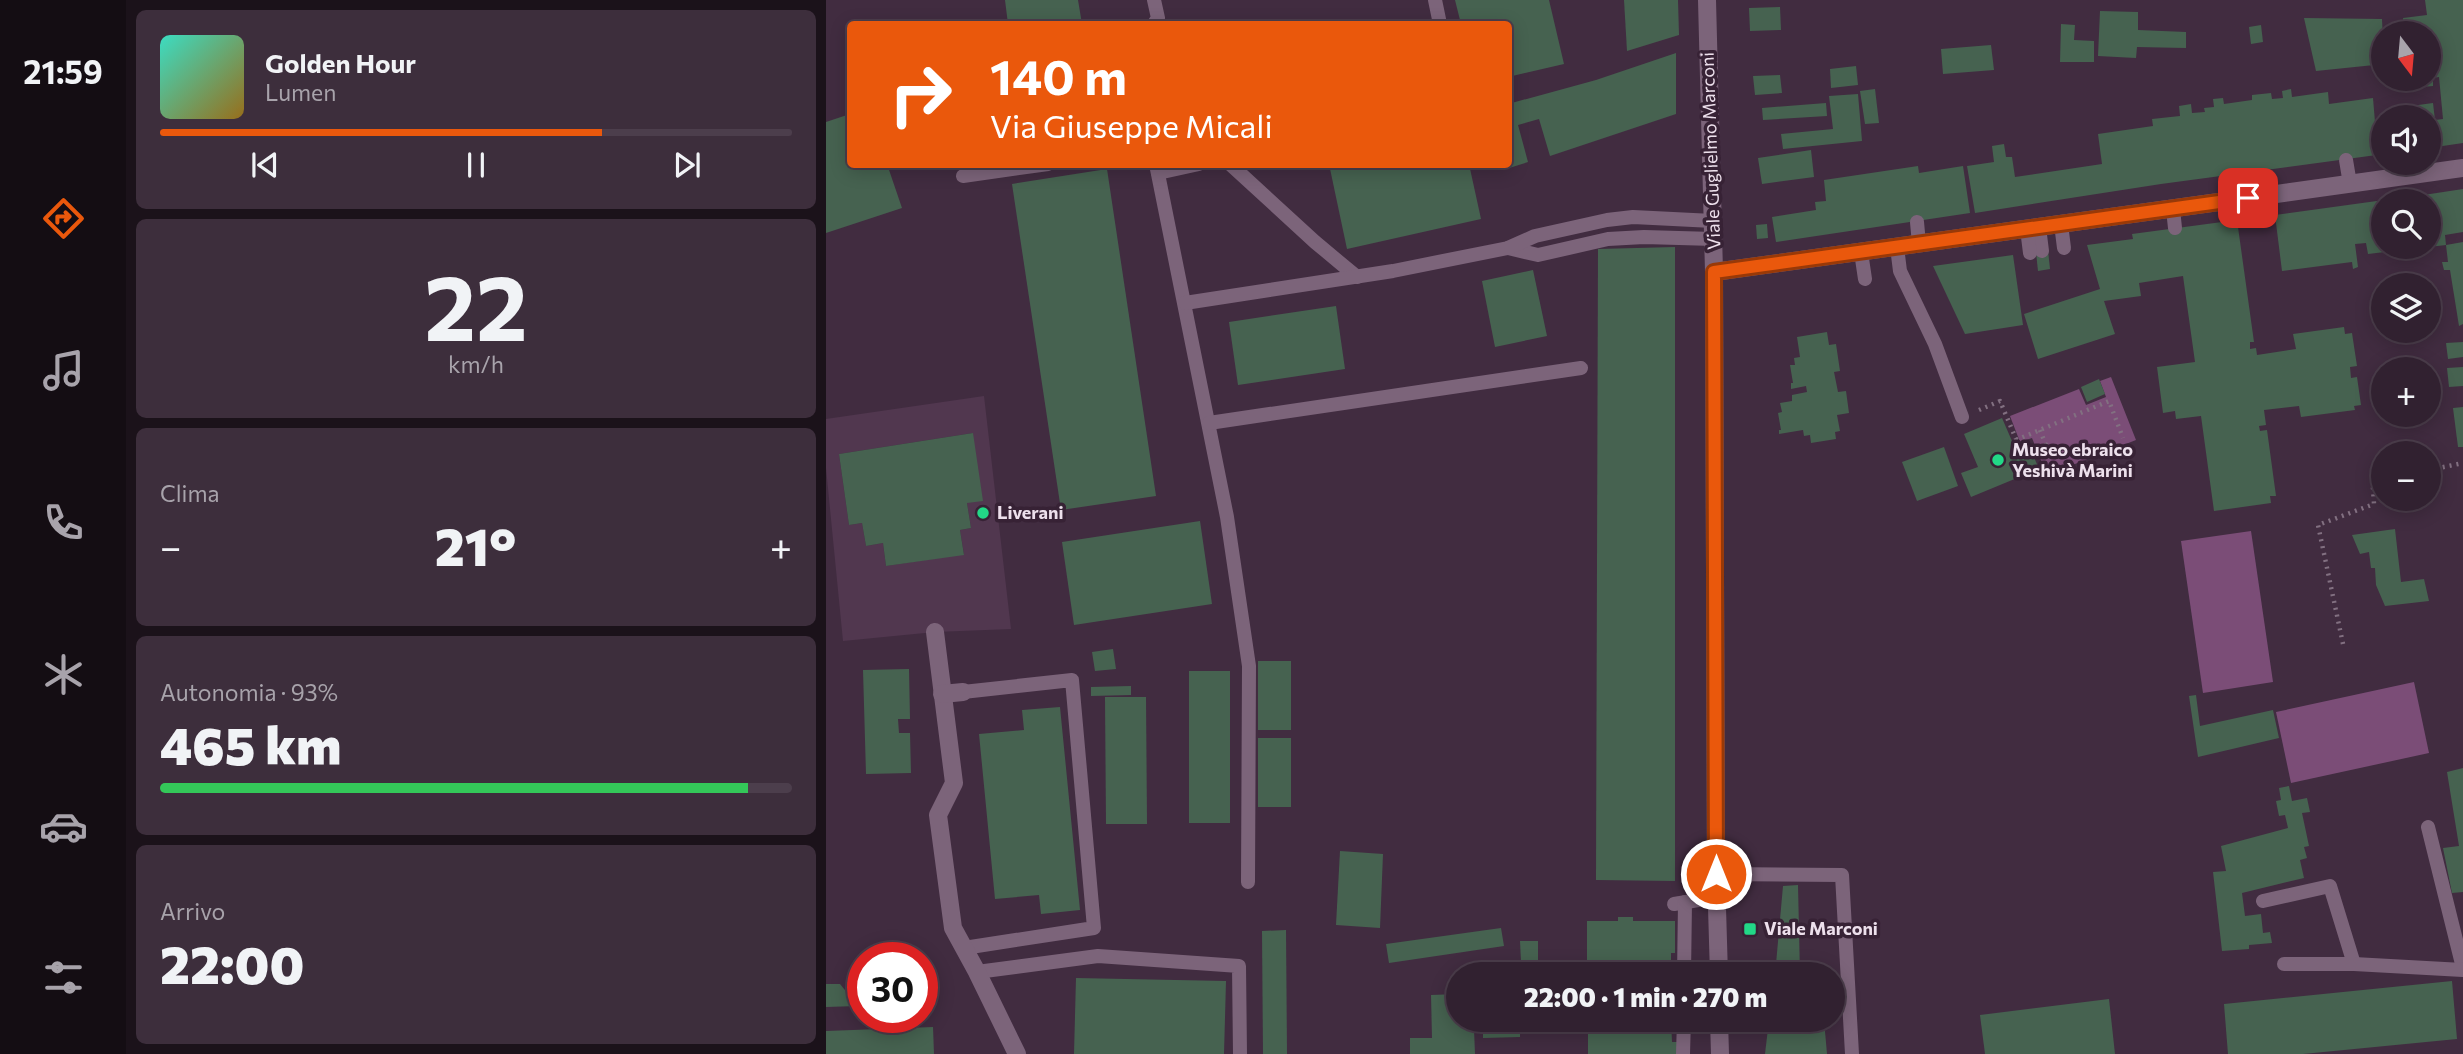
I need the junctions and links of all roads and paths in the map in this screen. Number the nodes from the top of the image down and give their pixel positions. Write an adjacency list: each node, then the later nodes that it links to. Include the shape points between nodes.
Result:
1 (1154, 0): 4 (lane)
2 (1435, 0): 5 (lane)
3 (1707, 0): 21 (street, Viale Guglielmo Marconi)
4 (1156, 21)
5 (1439, 21)
6 (2346, 160): 13 (lane)
7 (1020, 168): 12 (lane)
8 (1234, 168): 28 (lane)
9 (2463, 168): 13 (street)
10 (1157, 169): 30 (lane)
11 (2233, 174): 14 (lane)
12 (963, 176)
13 (2350, 184): 14 (street)
14 (2243, 199): 15 (street); 16 (lane)
15 (2173, 209): 18 (street); 20 (lane)
16 (2251, 218)
17 (1917, 222): 22 (lane)
18 (2061, 225): 19 (street); 24 (lane)
19 (2033, 228): 22 (street); 26 (lane)
20 (2175, 228)
21 (1713, 230): 27 (street, Viale Guglielmo Marconi); 28 (lane, via 1608,239 1538,255 1508,248)
22 (1919, 244): 23 (street)
23 (1897, 247): 25 (street); 32 (lane, via 1900,271 1935,344)
24 (2064, 248)
25 (1861, 252): 27 (street); 29 (lane)
26 (2036, 252)
27 (1714, 272): 47 (street, Viale Guglielmo Marconi)
28 (1357, 277): 30 (lane)
29 (1864, 279)
30 (1185, 303): 33 (lane)
31 (1581, 368): 33 (lane)
32 (1962, 417): 36 (path, via 2000,401)
33 (1209, 423): 48 (lane, via 1249,666)
34 (2040, 430): 35 (path, via 2109,401); 36 (path); 39 (path)
35 (2123, 438)
36 (2016, 440): 37 (path)
37 (2019, 446)
38 (2463, 463): 40 (path)
39 (2054, 466)
40 (2441, 468)
41 (2371, 505): 43 (path, via 2318,525)
42 (934, 632): 45 (street)
43 (2343, 644)
44 (963, 692): 45 (street); 51 (lane, via 1072,680 1094,928)
45 (942, 694): 51 (street, via 954,783 938,815 953,928)
46 (2428, 827): 56 (lane)
47 (1716, 874): 49 (street, Viale Guglielmo Marconi); 64 (lane, via 1842,874)
48 (1248, 882)
49 (1717, 897): 52 (lane, via 1679,903); 53 (street, Viale Guglielmo Marconi)
50 (2263, 901): 55 (lane, via 2330,886)
51 (964, 948): 57 (street)
52 (1683, 962)
53 (1719, 962)
54 (2284, 964): 55 (lane)
55 (2354, 964): 56 (lane)
56 (2463, 969)
57 (978, 972): 60 (street); 61 (lane, via 1098,956 1239,966)
58 (1684, 1032): 62 (lane)
59 (1719, 1032): 63 (street)
60 (1017, 1054)
61 (1240, 1054)
62 (1683, 1054)
63 (1720, 1054)
64 (1852, 1054)

